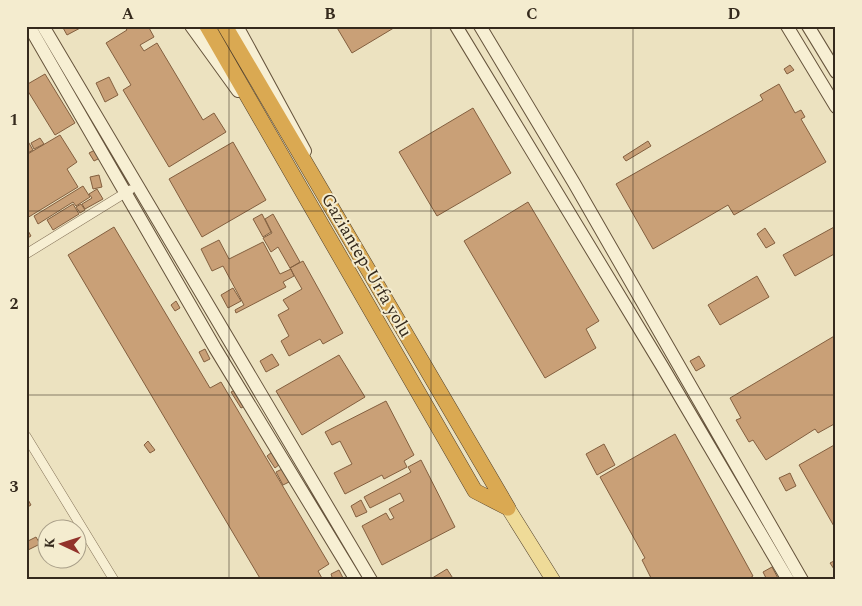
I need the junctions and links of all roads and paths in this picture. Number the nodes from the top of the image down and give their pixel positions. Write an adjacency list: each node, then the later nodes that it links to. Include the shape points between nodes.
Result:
1 (29, 26): 14 (street)
2 (43, 26): 14 (street)
3 (191, 26): 13 (street)
4 (207, 26): 13 (highway, Gaziantep-Urfa yolu)
5 (225, 26): 15 (highway, Gaziantep-Urfa yolu)
6 (237, 26): 15 (street, via 296,130)
7 (456, 26): 23 (street)
8 (480, 26): 24 (street)
9 (787, 26): 12 (street)
10 (808, 26): 11 (street)
11 (836, 72)
12 (836, 107)
13 (265, 126): 18 (highway, Gaziantep-Urfa yolu, via 476,491)
14 (131, 190): 16 (street); 20 (street, via 215,348); 21 (street)
15 (330, 205): 18 (highway, Gaziantep-Urfa yolu)
16 (26, 254)
17 (26, 436): 19 (street)
18 (508, 508): 22 (main road, Gaziantep-Urfa yolu)
19 (114, 580)
20 (356, 580)
21 (370, 580)
22 (553, 580)
23 (788, 580)
24 (802, 580)

